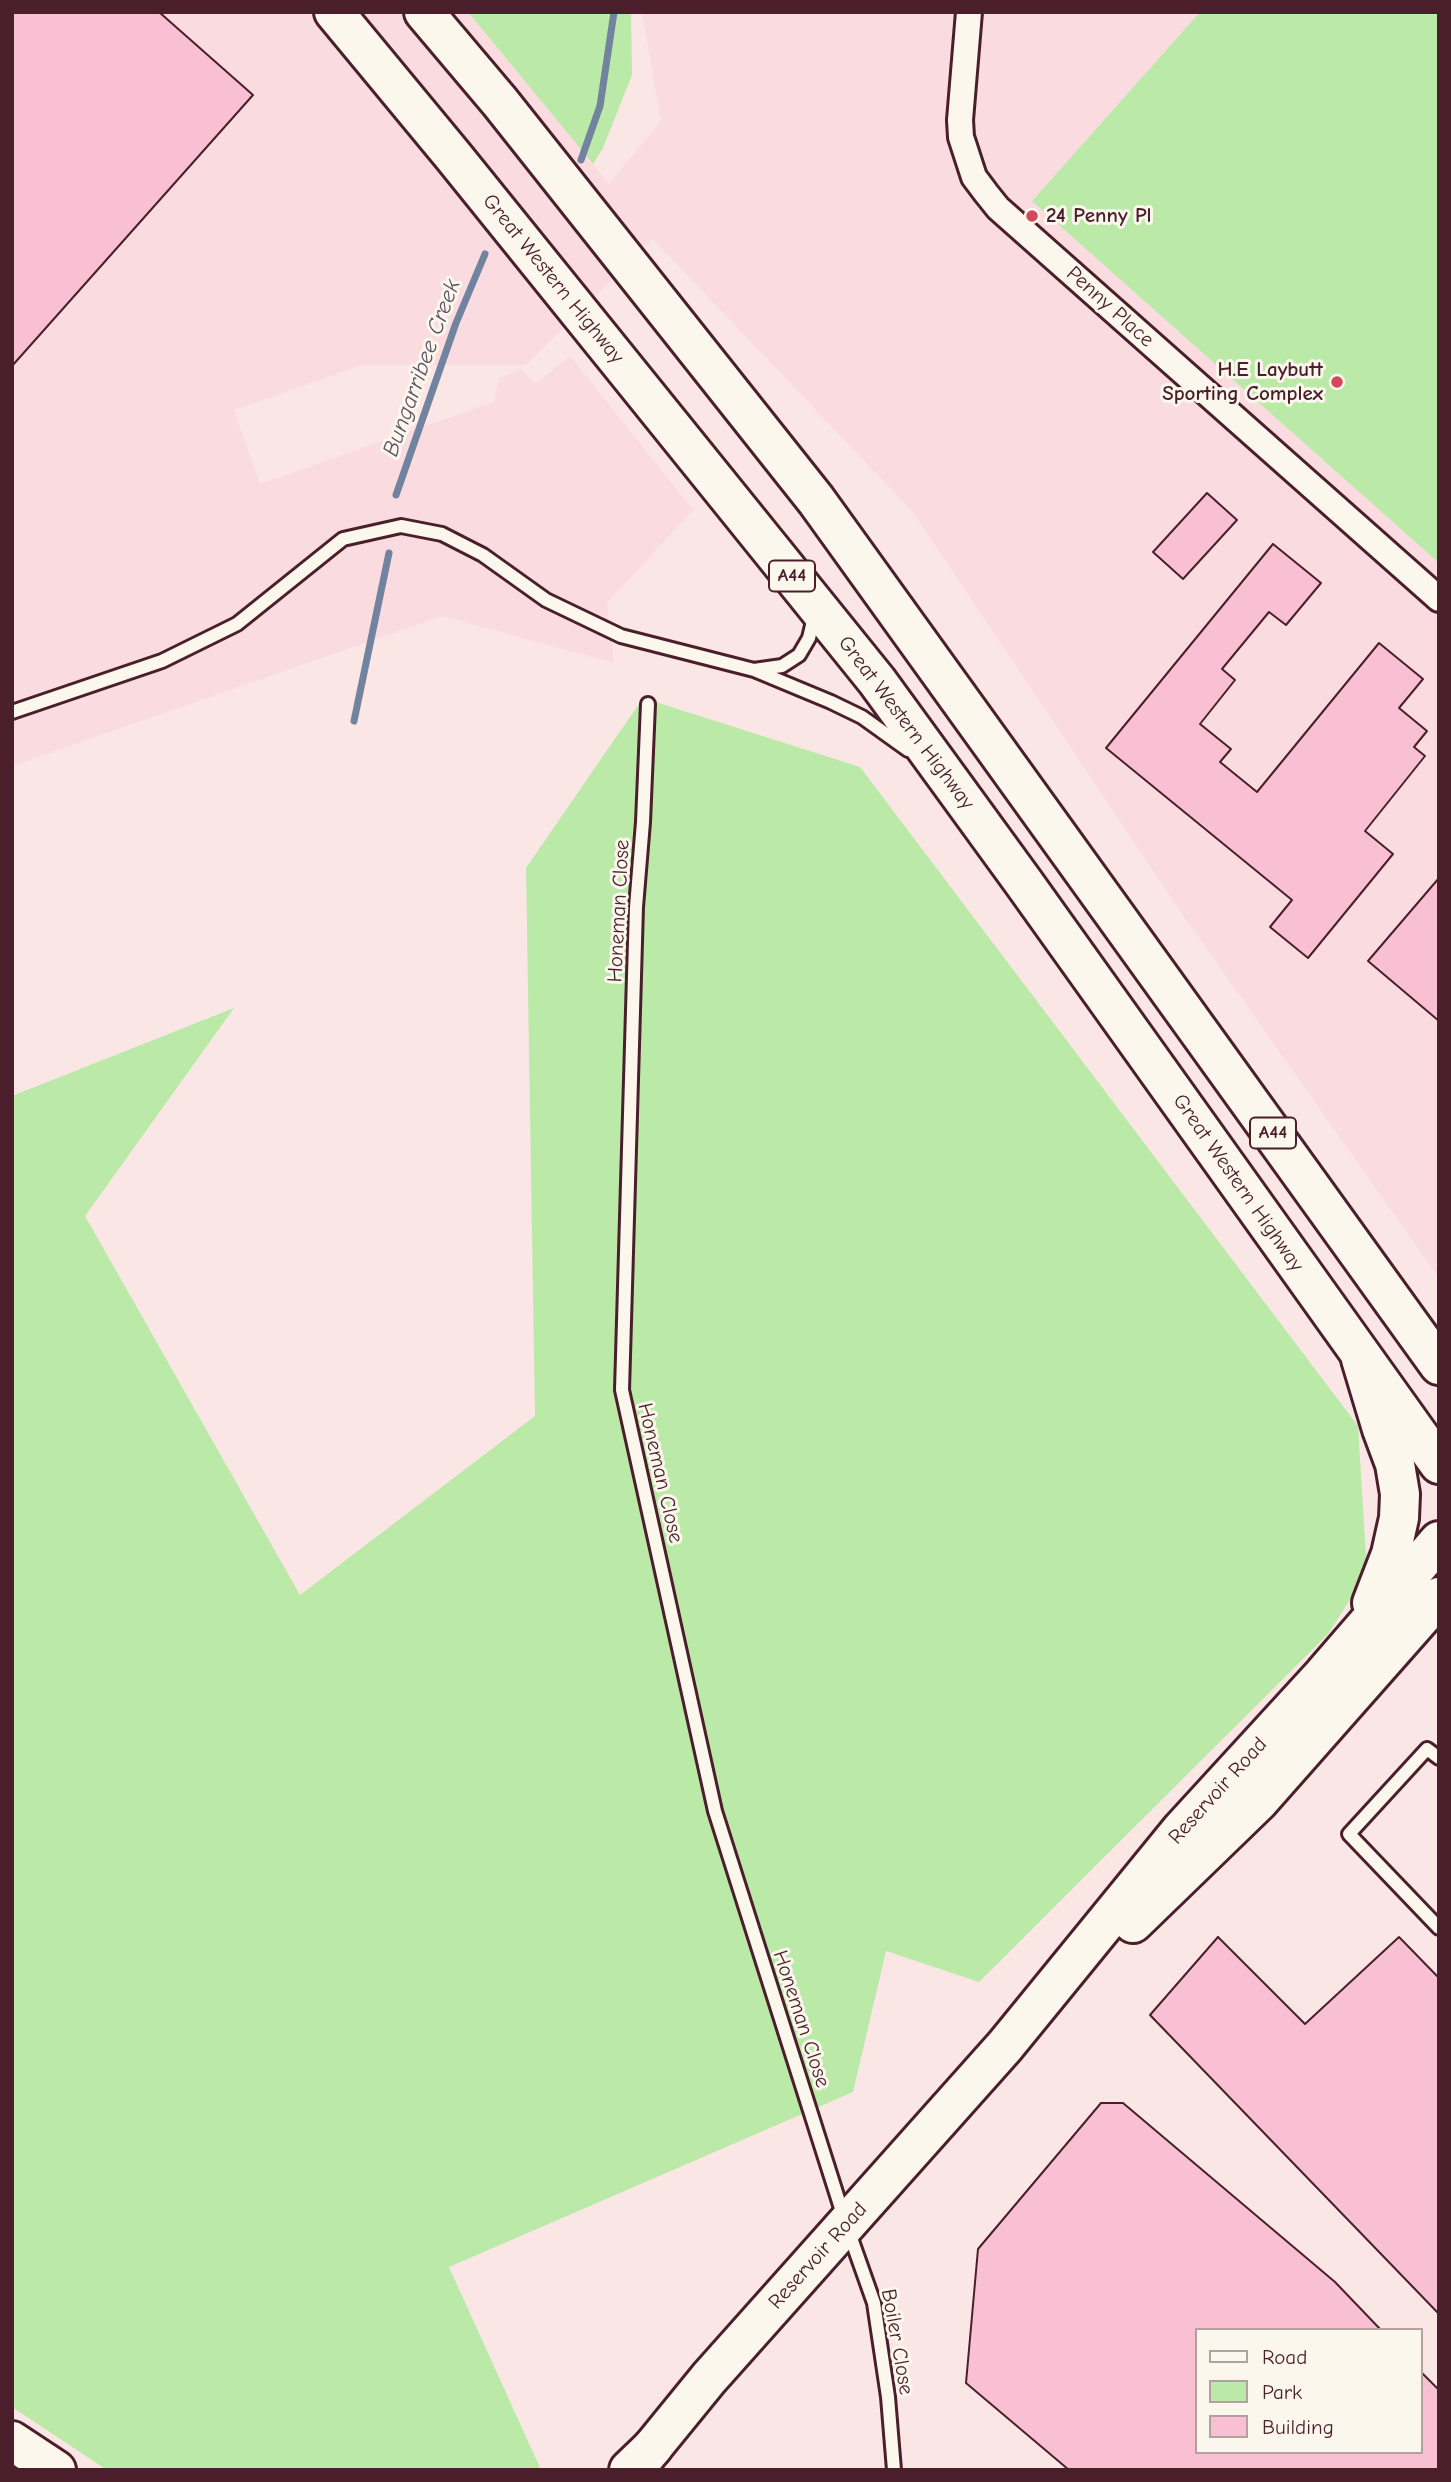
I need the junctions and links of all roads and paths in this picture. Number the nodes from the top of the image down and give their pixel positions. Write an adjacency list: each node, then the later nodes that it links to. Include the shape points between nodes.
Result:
1 (334, 12): 5 (main road, Great Western Highway / A44)
2 (424, 12): 10 (main road, A44, via 816,500)
3 (969, 12): 4 (street, Penny Place, via 961,137 974,177 986,193)
4 (1439, 600)
5 (817, 607): 6 (lane, via 799,655 782,666); 9 (main road, Great Western Highway / A44)
6 (754, 670): 8 (lane, via 621,636 546,600 483,555 442,534 401,526 343,539 237,624 162,661); 9 (lane, via 862,717)
7 (648, 704): 21 (lane, Honeman Close, via 635,920 622,1391 715,1811)
8 (12, 712)
9 (951, 782): 12 (main road, Great Western Highway / A44)
10 (1344, 1234): 11 (main road); 13 (main road, A44)
11 (1439, 1333)
12 (1359, 1352): 14 (main road, Great Western Highway / A44); 17 (main road, via 1401,1494 1391,1554)
13 (1439, 1365)
14 (1439, 1464)
15 (1439, 1541): 17 (main road, Reservoir Road)
16 (1437, 1600): 20 (main road, Reservoir Road, via 1259,1801)
17 (1365, 1625): 20 (main road, Reservoir Road, via 1182,1829)
18 (1439, 1758): 19 (lane, via 1427,1749 1349,1834)
19 (1439, 1928)
20 (1005, 2046): 21 (main road, Reservoir Road)
21 (846, 2224): 23 (main road, Reservoir Road); 25 (lane, Boiler Close, via 874,2303)
22 (12, 2441): 24 (main road)
23 (639, 2464)
24 (56, 2470)
25 (894, 2470)

